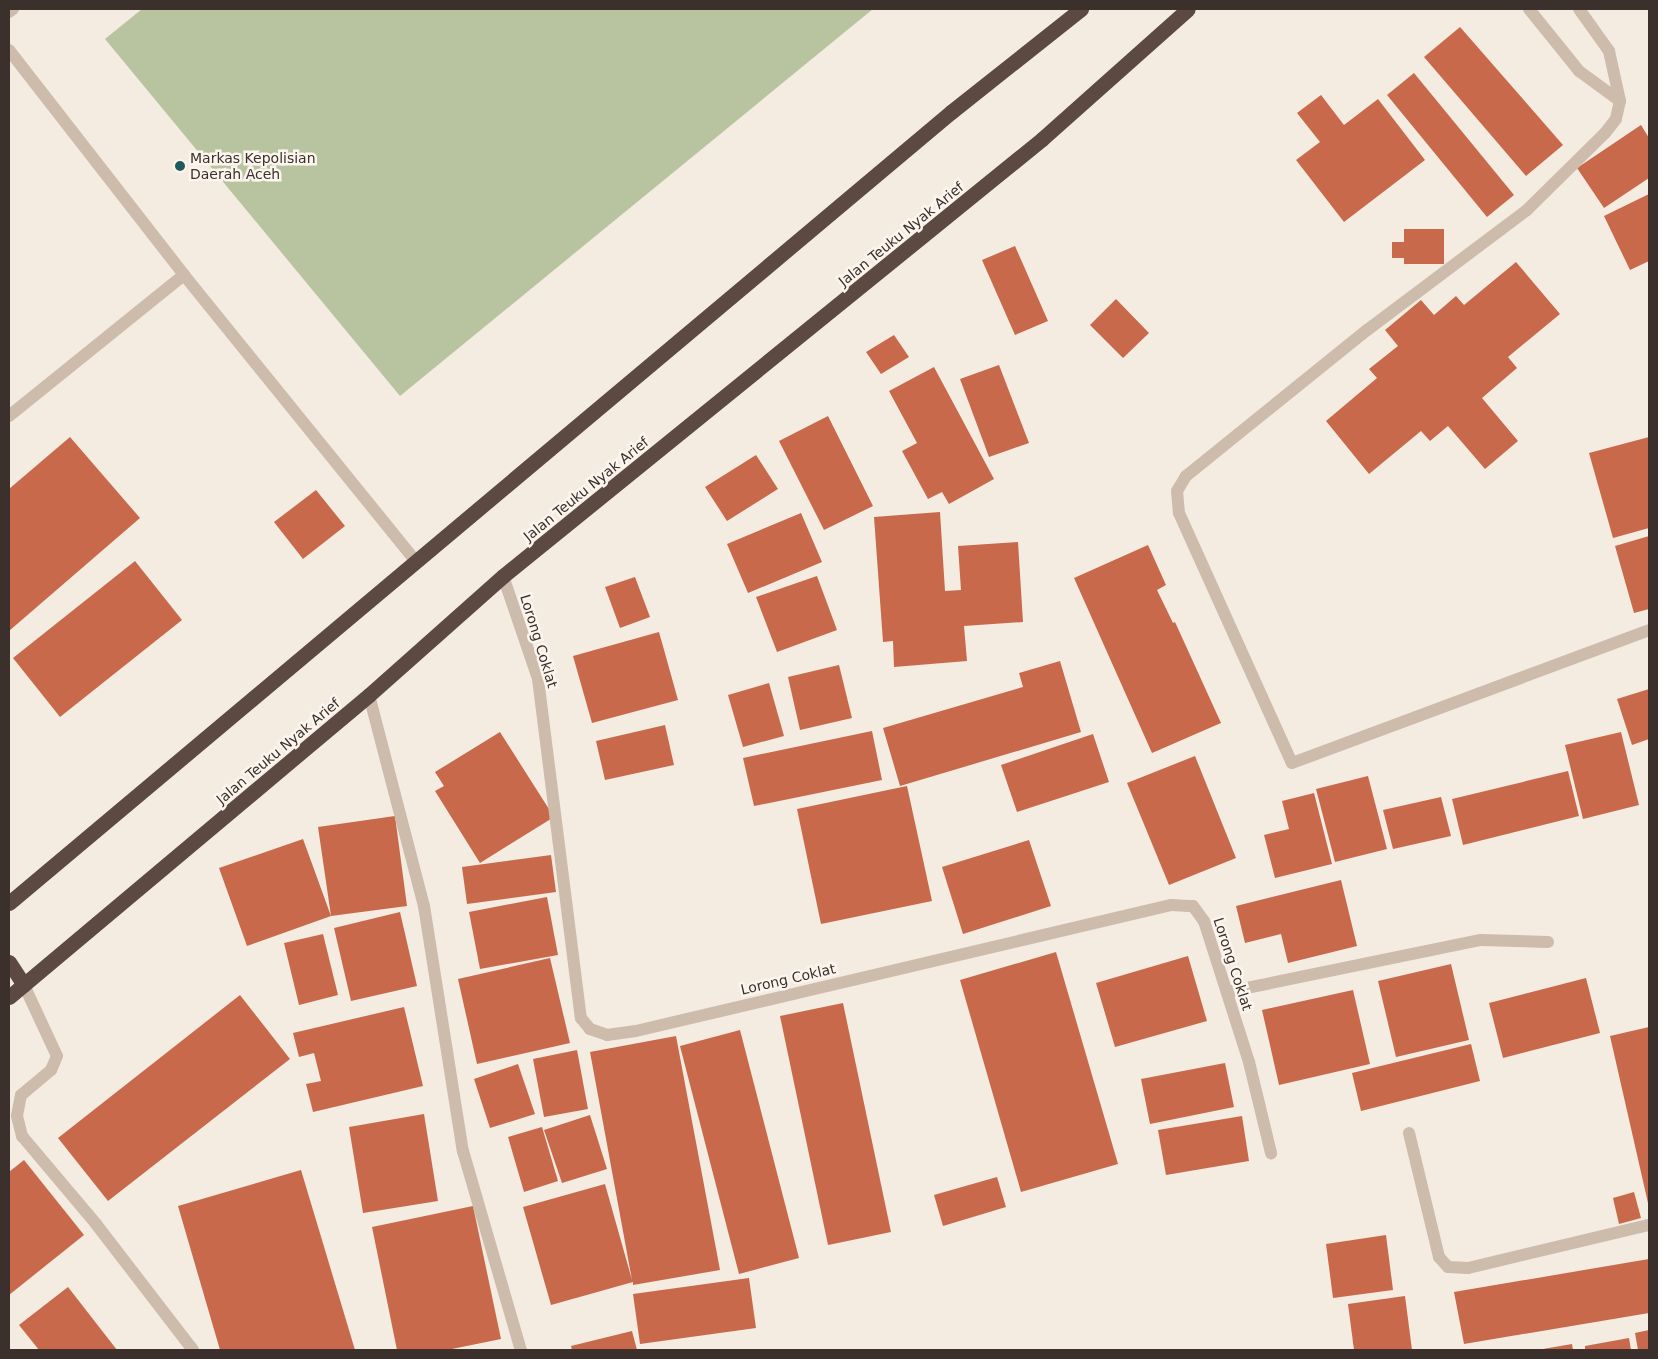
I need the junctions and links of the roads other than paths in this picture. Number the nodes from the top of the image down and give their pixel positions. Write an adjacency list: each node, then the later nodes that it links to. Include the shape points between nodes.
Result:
1 (13, 9): 6 (street)
2 (1081, 9): 11 (highway, via 951,112)
3 (1188, 9): 12 (highway, Jalan Teuku Nyak Arief, via 1035,145)
4 (1529, 9): 8 (street, via 1579,71)
5 (1579, 9): 8 (street, via 1609,50)
6 (9, 12)
7 (9, 50): 9 (street)
8 (1620, 101): 13 (street, via 1616,120 1606,133 1527,210 1231,437 1186,476 1177,491 1179,513 1292,763)
9 (184, 275): 10 (street); 11 (street)
10 (9, 416)
11 (415, 560): 15 (highway)
12 (503, 576): 14 (highway, Jalan Teuku Nyak Arief); 19 (street, Lorong Coklat, via 538,679 581,1018 590,1029 607,1035 636,1031 1170,905 1193,906 1204,921)
13 (1649, 630)
14 (369, 695): 18 (highway, Jalan Teuku Nyak Arief); 25 (street, via 424,906 463,1152)
15 (9, 903)
16 (1548, 942): 19 (street, via 1481,940)
17 (9, 962): 18 (highway)
18 (24, 985): 20 (highway, Jalan Teuku Nyak Arief); 24 (street, via 57,1056 51,1070 21,1095 17,1116 22,1136 96,1224)
19 (1226, 992): 22 (street, Lorong Coklat, via 1249,1062)
20 (9, 998)
21 (1409, 1133): 23 (street, via 1439,1257 1448,1267 1468,1268)
22 (1272, 1153)
23 (1649, 1226)
24 (193, 1350)
25 (521, 1350)

